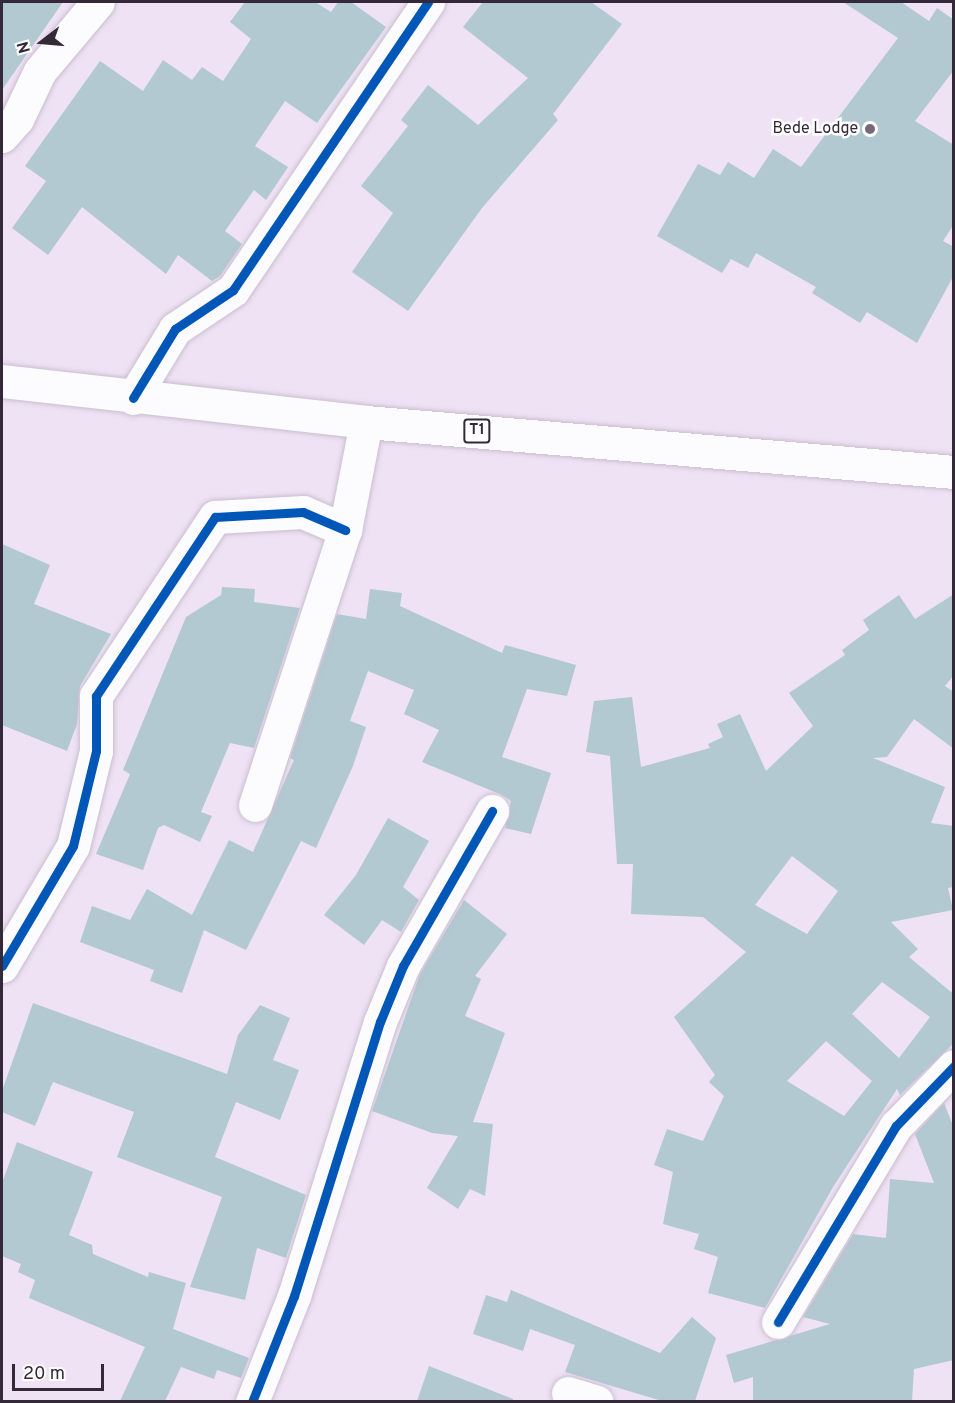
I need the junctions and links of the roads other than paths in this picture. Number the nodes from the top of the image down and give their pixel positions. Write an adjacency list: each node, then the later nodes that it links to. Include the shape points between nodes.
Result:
1 (98, 2): 3 (main road, via 40,71 17,119)
2 (428, 2): 5 (main road, via 233,290 175,329)
3 (2, 136)
4 (2, 381): 5 (main road, T1)
5 (133, 398): 6 (main road, T1)
6 (366, 422): 7 (main road, T1); 8 (main road)
7 (954, 472)
8 (345, 530): 9 (main road); 11 (main road, via 303,512 215,518 96,696 96,751 73,846)
9 (255, 805)
10 (492, 812): 14 (main road, via 403,966 380,1022 294,1296)
11 (6, 947)
12 (954, 1066): 13 (main road, via 896,1126)
13 (778, 1322)
14 (252, 1401)

